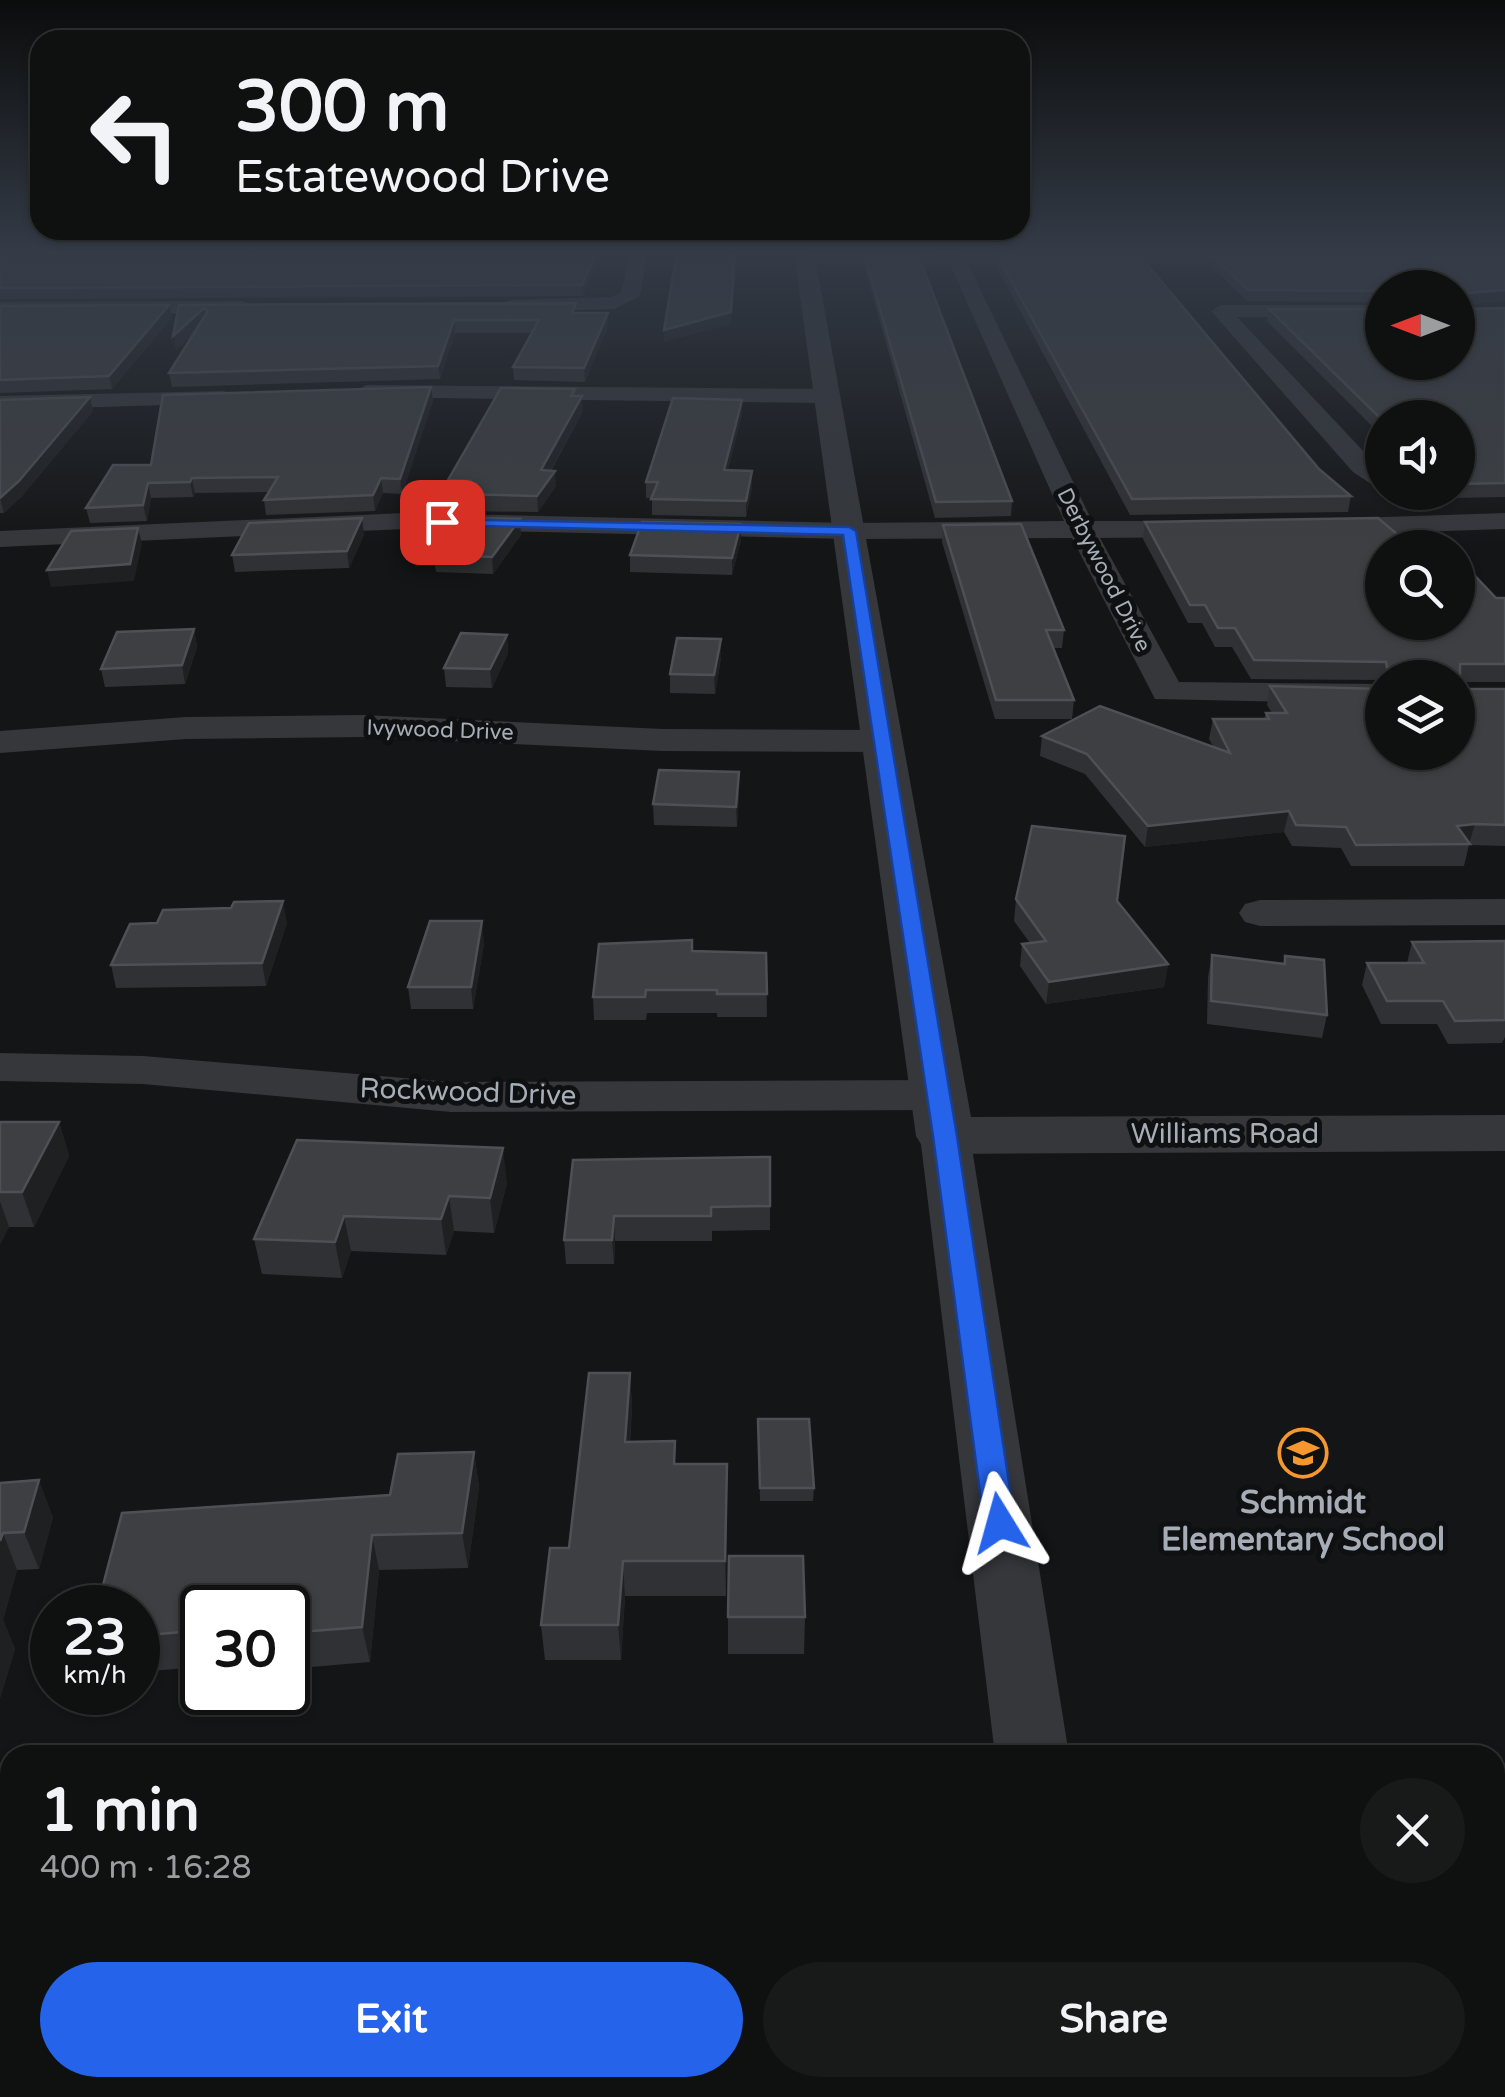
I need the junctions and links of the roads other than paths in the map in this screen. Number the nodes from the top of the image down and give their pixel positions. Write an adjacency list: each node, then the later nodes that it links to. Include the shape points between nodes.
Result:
1 (820, 350): 5 (street)
2 (998, 350): 14 (street, Derbywood Drive)
3 (1256, 350): 8 (street)
4 (338, 392): 5 (street)
5 (827, 396): 15 (street)
6 (240, 397): 7 (street)
7 (0, 403)
8 (1365, 470)
9 (1418, 510): 11 (street)
10 (1505, 521): 11 (street)
11 (1438, 526): 13 (street)
12 (1240, 528): 14 (street)
13 (1299, 528)
14 (1082, 530): 15 (street); 17 (street, Derbywood Drive, via 1166,692)
15 (849, 531): 16 (street, via 405,520); 18 (street)
16 (0, 539)
17 (1365, 694)
18 (880, 740): 19 (street, Ivywood Drive, via 663,740 363,726 186,728); 23 (street)
19 (0, 742)
20 (1260, 912): 21 (street)
21 (1505, 912)
22 (0, 1067): 23 (street, Rockwood Drive, via 143,1070 451,1097)
23 (941, 1115): 24 (street, Williams Road); 25 (street)
24 (1505, 1133)
25 (1031, 1745)

